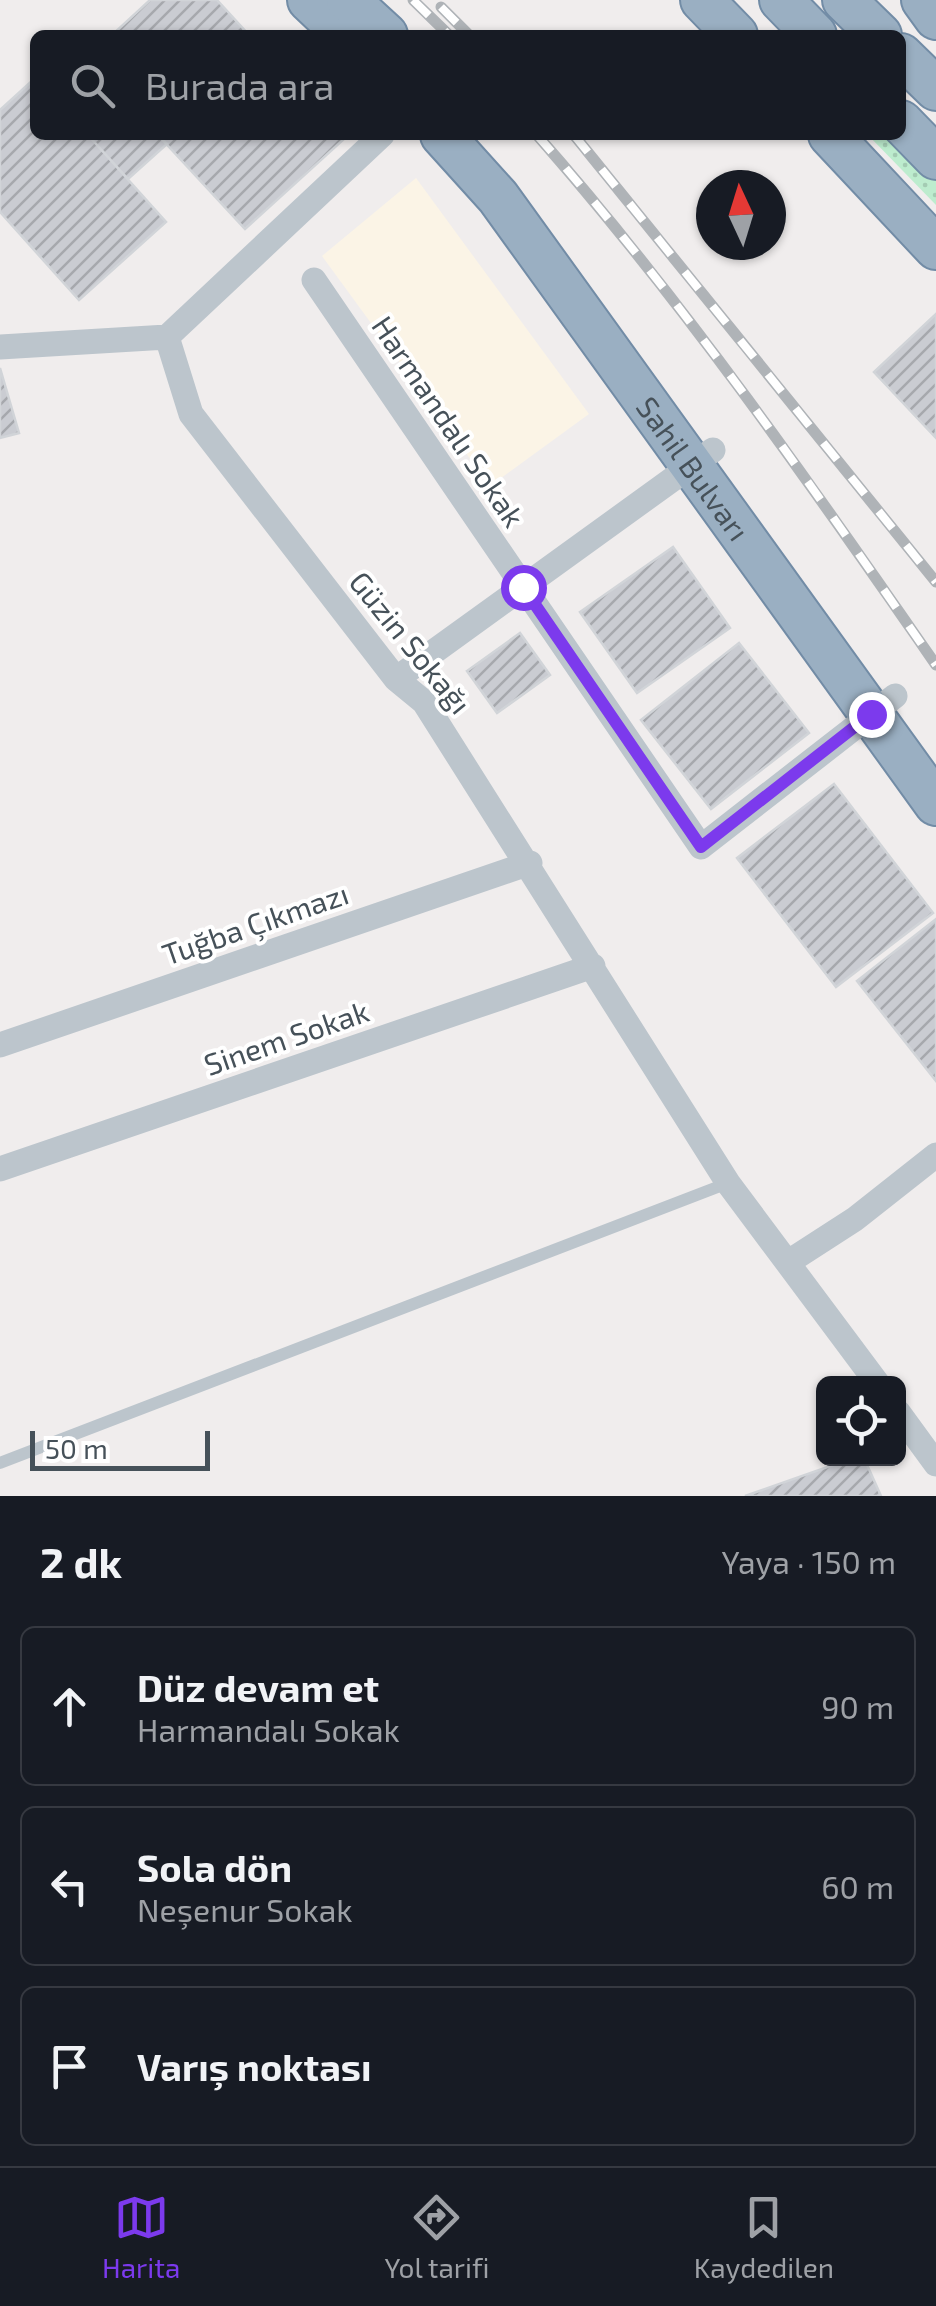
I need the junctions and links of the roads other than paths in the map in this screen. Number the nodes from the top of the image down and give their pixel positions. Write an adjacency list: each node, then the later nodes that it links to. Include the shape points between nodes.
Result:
1 (309, 0): 8 (highway)
2 (348, 0): 9 (highway)
3 (702, 0): 10 (highway)
4 (781, 0): 11 (highway)
5 (844, 0): 12 (highway)
6 (923, 0): 7 (highway)
7 (936, 18)
8 (341, 30)
9 (381, 30)
10 (731, 30)
11 (811, 30)
12 (875, 30)
13 (906, 60): 14 (highway)
14 (936, 89)
15 (906, 127): 20 (highway)
16 (377, 140): 23 (street)
17 (447, 140): 25 (highway, Sahil Bulvarı)
18 (482, 140): 25 (highway, Sahil Bulvarı, via 545,216)
19 (835, 140): 21 (highway)
20 (936, 158)
21 (936, 248)
22 (314, 280): 26 (street, Harmandalı Sokak)
23 (167, 337): 24 (street); 27 (street, Güzin Sokağı, via 191,414)
24 (0, 347)
25 (703, 458): 26 (street); 28 (highway, Sahil Bulvarı)
26 (523, 587): 27 (street); 28 (street, Harmandalı Sokak, via 701,847)
27 (396, 678): 31 (street, Güzin Sokağı, via 424,702)
28 (883, 705): 29 (highway, Sahil Bulvarı); 30 (highway, Sahil Bulvarı)
29 (936, 755)
30 (936, 804)
31 (530, 863): 32 (street, Güzin Sokağı); 33 (street, Tuğba Çıkmazı)
32 (593, 966): 35 (street, Sinem Sokak); 36 (street, Güzin Sokağı)
33 (0, 1045)
34 (936, 1155): 37 (street, via 855,1220)
35 (0, 1169)
36 (728, 1183): 37 (street, Güzin Sokağı); 40 (lane)
37 (790, 1260): 38 (street, Güzin Sokağı)
38 (872, 1376)
39 (906, 1423): 41 (street)
40 (0, 1463)
41 (936, 1464)

